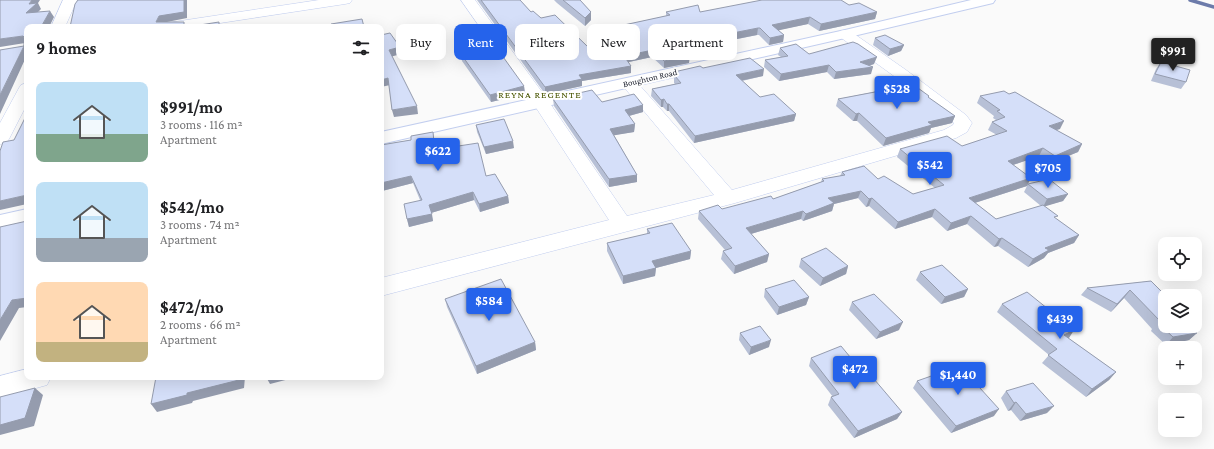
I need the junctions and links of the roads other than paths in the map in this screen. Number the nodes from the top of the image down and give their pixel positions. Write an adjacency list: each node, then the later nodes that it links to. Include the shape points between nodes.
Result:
1 (70, 0): 6 (street)
2 (345, 0): 5 (street)
3 (468, 0): 11 (street)
4 (988, 0): 8 (main road, Boughton Road)
5 (256, 20): 7 (street)
6 (59, 24)
7 (205, 24)
8 (845, 34): 9 (main road, Boughton Road); 14 (street, via 900,72 960,119 963,123 961,128 950,134)
9 (629, 83): 11 (main road, Boughton Road); 14 (street)
10 (24, 94): 13 (street)
11 (541, 103): 12 (main road, Boughton Road); 17 (street)
12 (384, 137)
13 (0, 139)
14 (728, 198): 17 (street)
15 (24, 217): 16 (main road)
16 (0, 222)
17 (622, 224): 18 (street)
18 (384, 286)
19 (27, 380): 20 (street)
20 (0, 387)

